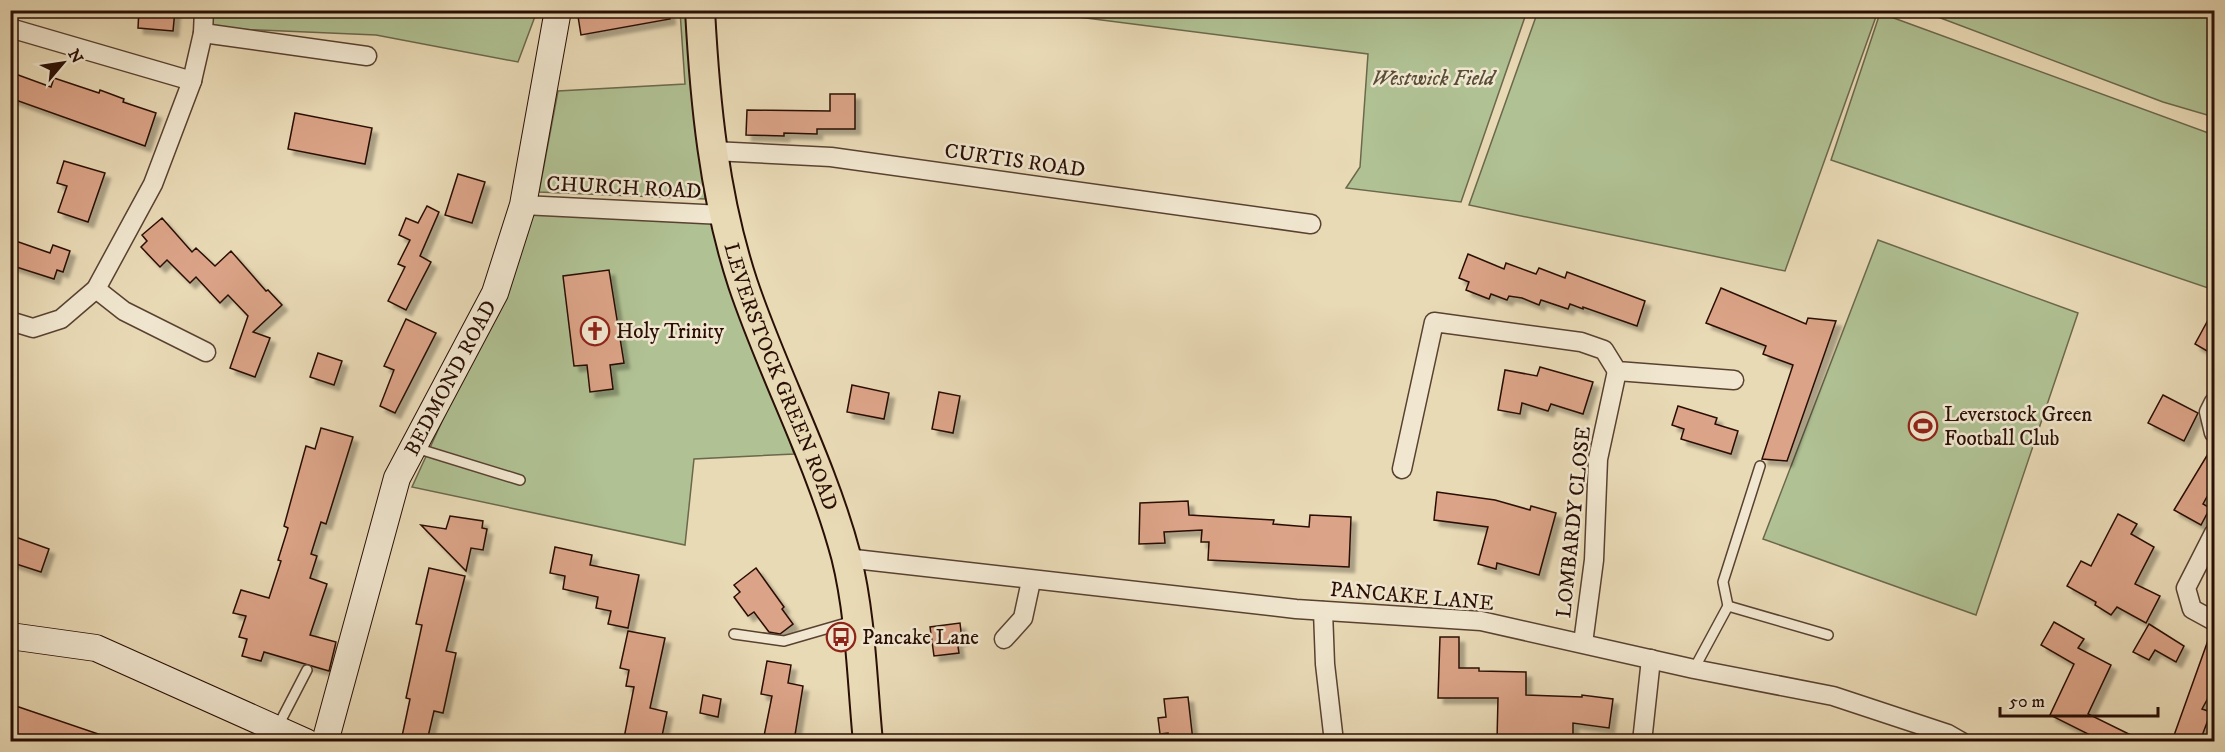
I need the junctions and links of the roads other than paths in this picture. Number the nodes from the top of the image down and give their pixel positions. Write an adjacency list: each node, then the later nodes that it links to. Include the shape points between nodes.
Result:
1 (204, 10): 5 (street)
2 (558, 10): 9 (street, BEDMOND ROAD)
3 (700, 10): 8 (main road, LEVERSTOCK GREEN ROAD)
4 (10, 28): 7 (street)
5 (203, 33): 6 (street); 7 (street)
6 (367, 56)
7 (192, 81): 12 (street, via 153,184)
8 (713, 151): 10 (main road, LEVERSTOCK GREEN ROAD); 11 (street, CURTIS ROAD, via 831,158)
9 (523, 205): 10 (street, CHURCH ROAD); 19 (street, BEDMOND ROAD, via 495,294)
10 (723, 215): 24 (main road, LEVERSTOCK GREEN ROAD, via 743,284 831,505)
11 (1311, 224)
12 (96, 290): 13 (street, via 61,319 33,328); 14 (street, via 124,311)
13 (10, 321)
14 (206, 352)
15 (1617, 371): 16 (street); 21 (street, via 1604,351 1581,342 1434,322); 34 (street, LOMBARDY CLOSE, via 1598,459 1594,560)
16 (1734, 380)
17 (2214, 402): 18 (street, via 2209,412)
18 (2214, 433)
19 (413, 448): 22 (lane); 41 (street, BEDMOND ROAD, via 397,478)
20 (1760, 466): 26 (lane, via 1723,582)
21 (1402, 469)
22 (520, 480)
23 (2214, 533): 29 (street, via 2186,588 2192,609)
24 (846, 558): 25 (street, PANCAKE LANE); 28 (main road, LEVERSTOCK GREEN ROAD)
25 (1031, 581): 27 (street, PANCAKE LANE); 33 (street, via 1023,618)
26 (1728, 606): 31 (lane); 36 (lane)
27 (1323, 611): 34 (street, PANCAKE LANE, via 1482,621); 43 (street)
28 (856, 620): 30 (lane, via 784,641); 42 (main road, LEVERSTOCK GREEN ROAD)
29 (2214, 621)
30 (734, 634)
31 (1828, 635)
32 (10, 636): 38 (street, via 96,648)
33 (1004, 639)
34 (1583, 643): 35 (street, PANCAKE LANE)
35 (1651, 659): 36 (street, PANCAKE LANE); 44 (street)
36 (1694, 669): 39 (street, PANCAKE LANE, via 1833,696)
37 (307, 670): 38 (lane)
38 (277, 728): 40 (street)
39 (1951, 739)
40 (306, 741)
41 (325, 741)
42 (868, 741)
43 (1334, 741)
44 (1642, 741)

